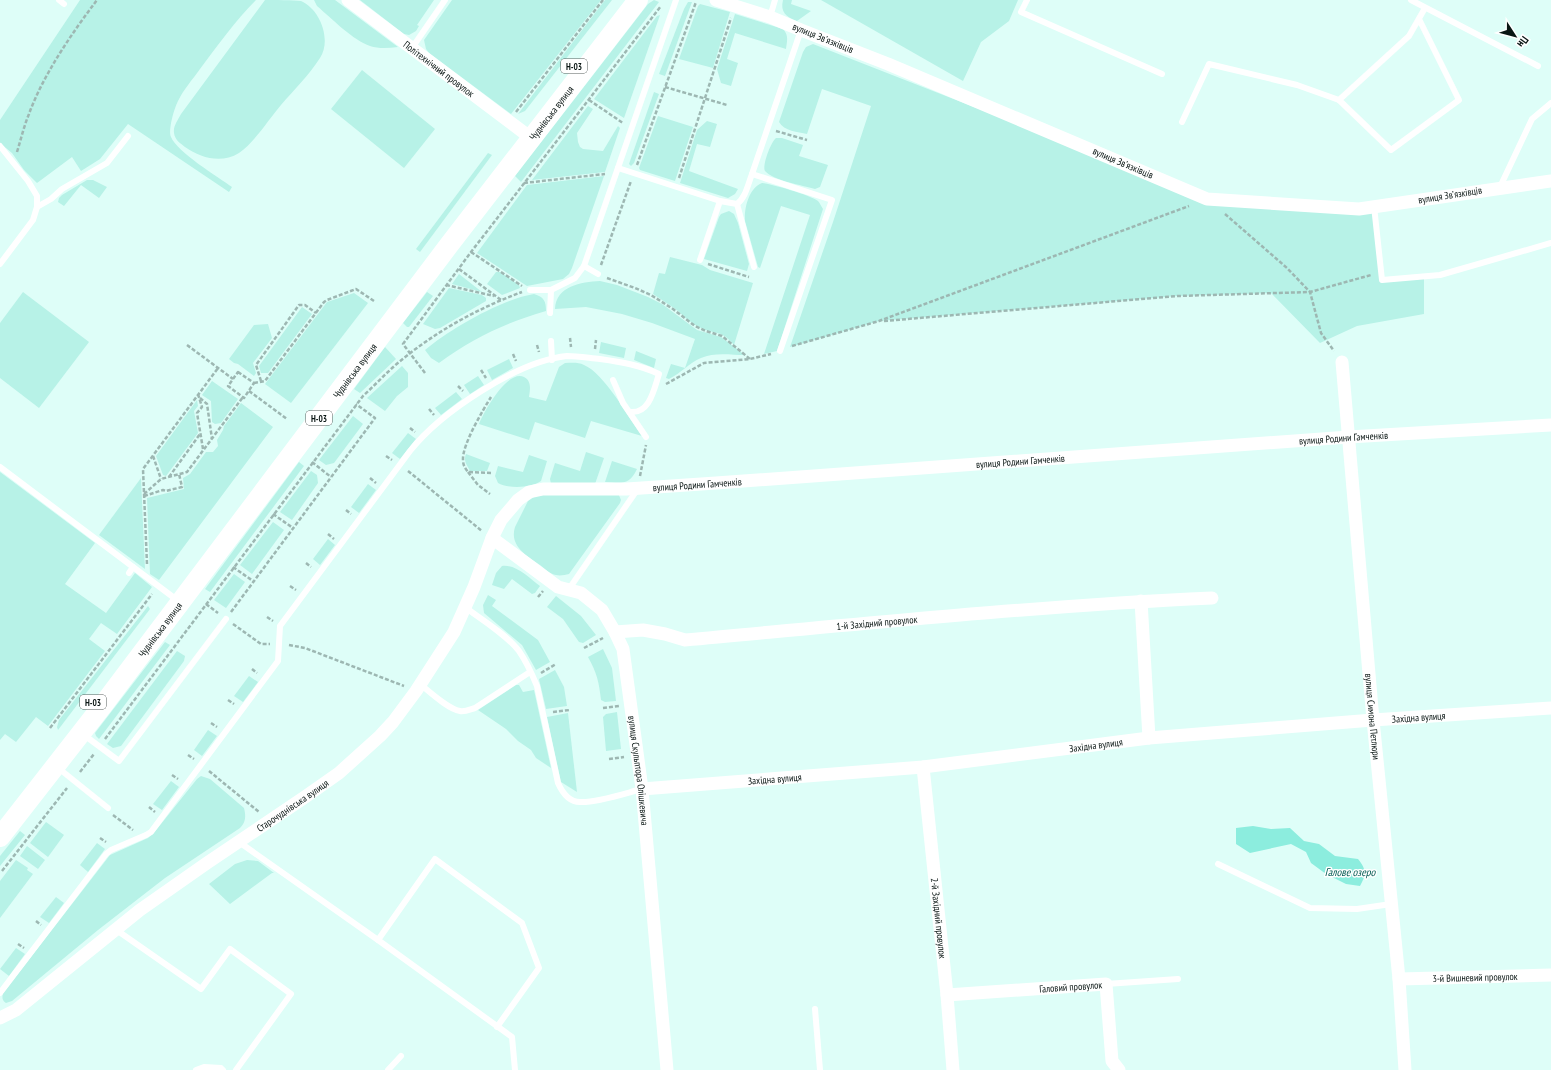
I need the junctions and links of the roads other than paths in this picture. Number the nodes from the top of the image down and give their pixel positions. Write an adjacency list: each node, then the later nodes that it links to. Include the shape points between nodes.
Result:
1 (445, 0): 14 (lane)
2 (624, 0): 20 (main road, Чуднівська вулиця / Н-03)
3 (638, 0): 20 (main road, Чуднівська вулиця / Н-03)
4 (676, 0): 23 (lane)
5 (716, 0): 11 (street, вулиця Звʼязківців)
6 (775, 0): 11 (lane)
7 (1027, 0): 16 (lane, via 1021,12)
8 (1410, 0): 10 (lane)
9 (353, 2): 14 (street, Політехнічний провулок)
10 (1425, 8): 12 (lane); 15 (lane)
11 (770, 17): 13 (street, вулиця Звʼязківців)
12 (1419, 19): 17 (lane, via 1409,36); 17 (lane, via 1459,100 1391,150)
13 (801, 30): 24 (lane); 29 (street, вулиця Звʼязківців, via 1208,198 1359,208)
14 (412, 48): 20 (street, Політехнічний провулок)
15 (1538, 66)
16 (1162, 74)
17 (1339, 100): 19 (lane, via 1297,85 1209,64)
18 (1551, 103): 26 (lane, via 1532,119)
19 (1182, 122)
20 (527, 135): 56 (main road, Чуднівська вулиця / Н-03, via 390,323)
21 (128, 136): 30 (lane, via 107,163)
22 (0, 146): 30 (lane, via 37,196)
23 (617, 170): 27 (lane, via 634,173); 34 (lane)
24 (752, 174): 28 (lane, via 744,196); 41 (lane, via 832,200)
25 (1551, 181): 26 (street, вулиця Звʼязківців)
26 (1500, 187): 29 (street, вулиця Звʼязківців)
27 (720, 201): 28 (lane); 32 (lane)
28 (737, 204): 35 (lane)
29 (1374, 206): 31 (lane, via 1382,280 1440,275)
30 (37, 207): 33 (lane, via 33,220)
31 (1551, 243)
32 (700, 260)
33 (0, 264)
34 (584, 266): 36 (lane); 38 (lane, via 574,278)
35 (754, 267)
36 (598, 274)
37 (530, 290): 38 (lane)
38 (551, 290): 39 (lane)
39 (550, 313)
40 (551, 341): 42 (lane)
41 (780, 351)
42 (552, 360): 45 (lane, via 577,356 636,364 659,374 650,401 636,413); 83 (lane, via 508,376 472,398 418,441 280,626 278,661 202,765 150,832 106,854)
43 (1342, 362): 48 (street, вулиця Симона Петлюри)
44 (613, 380): 45 (lane)
45 (630, 412): 47 (lane)
46 (1551, 425): 48 (street, вулиця Родини Гамченків)
47 (646, 437)
48 (1349, 437): 50 (street, вулиця Родини Гамченків); 65 (street, вулиця Симона Петлюри)
49 (0, 467): 53 (lane)
50 (639, 487): 51 (street, вулиця Родини Гамченків, via 529,492 518,500); 55 (lane)
51 (501, 520): 52 (street, Старочуднівська вулиця)
52 (492, 538): 55 (street, вулиця Скульптора Олішкевича, via 558,586); 59 (street, Старочуднівська вулиця)
53 (133, 567): 54 (lane); 56 (lane)
54 (129, 573)
55 (569, 589): 61 (street, вулиця Скульптора Олішкевича, via 582,593 602,610)
56 (171, 595): 66 (main road, Чуднівська вулиця / Н-03); 72 (main road, Чуднівська вулиця / Н-03)
57 (1212, 598): 58 (street, 1-й Західний провулок)
58 (1141, 601): 61 (street, 1-й Західний провулок, via 980,612 685,640 643,630); 67 (street)
59 (466, 608): 62 (lane, via 512,643); 63 (street, Старочуднівська вулиця)
60 (226, 619): 66 (lane, via 119,761)
61 (615, 632): 70 (street, вулиця Скульптора Олішкевича, via 623,649)
62 (532, 675): 63 (lane, via 475,708 460,711); 70 (lane, via 537,686 561,790 580,802)
63 (418, 688): 74 (street, Старочуднівська вулиця, via 393,722 360,754 305,797)
64 (1551, 708): 65 (street, Західна вулиця)
65 (1374, 720): 67 (street, Західна вулиця); 76 (street, вулиця Симона Петлюри)
66 (81, 733): 68 (main road, Чуднівська вулиця / Н-03)
67 (1149, 738): 69 (street, Західна вулиця)
68 (56, 766): 71 (lane); 73 (main road, Чуднівська вулиця / Н-03)
69 (923, 767): 70 (street, Західна вулиця); 84 (street, 2-й Західний провулок)
70 (642, 789): 94 (street, вулиця Скульптора Олішкевича)
71 (108, 808)
72 (0, 822)
73 (0, 837)
74 (239, 842): 77 (street, Старочуднівська вулиця); 78 (lane)
75 (1218, 864): 76 (lane, via 1310,908 1357,909)
76 (1391, 904): 81 (street, вулиця Симона Петлюри)
77 (115, 929): 86 (street, Старочуднівська вулиця, via 16,1010); 91 (lane, via 201,989 230,949 291,994)
78 (378, 940): 87 (lane); 87 (lane, via 435,859 522,923 539,968)
79 (1551, 974): 81 (street, 3-й Вишневий провулок)
80 (1178, 979): 82 (lane)
81 (1399, 979): 98 (street, вулиця Симона Петлюри)
82 (1106, 984): 84 (street, Галовий провулок); 97 (street, Галовий провулок, via 1112,1060)
83 (0, 993)
84 (947, 995): 96 (street, 2-й Західний провулок)
85 (815, 1009): 95 (lane)
86 (0, 1018)
87 (497, 1027): 93 (lane, via 512,1037)
88 (401, 1056): 92 (lane)
89 (196, 1070): 90 (lane, via 204,1067)
90 (223, 1070)
91 (236, 1070)
92 (388, 1070)
93 (515, 1070)
94 (667, 1070)
95 (820, 1070)
96 (953, 1070)
97 (1119, 1070)
98 (1405, 1070)

